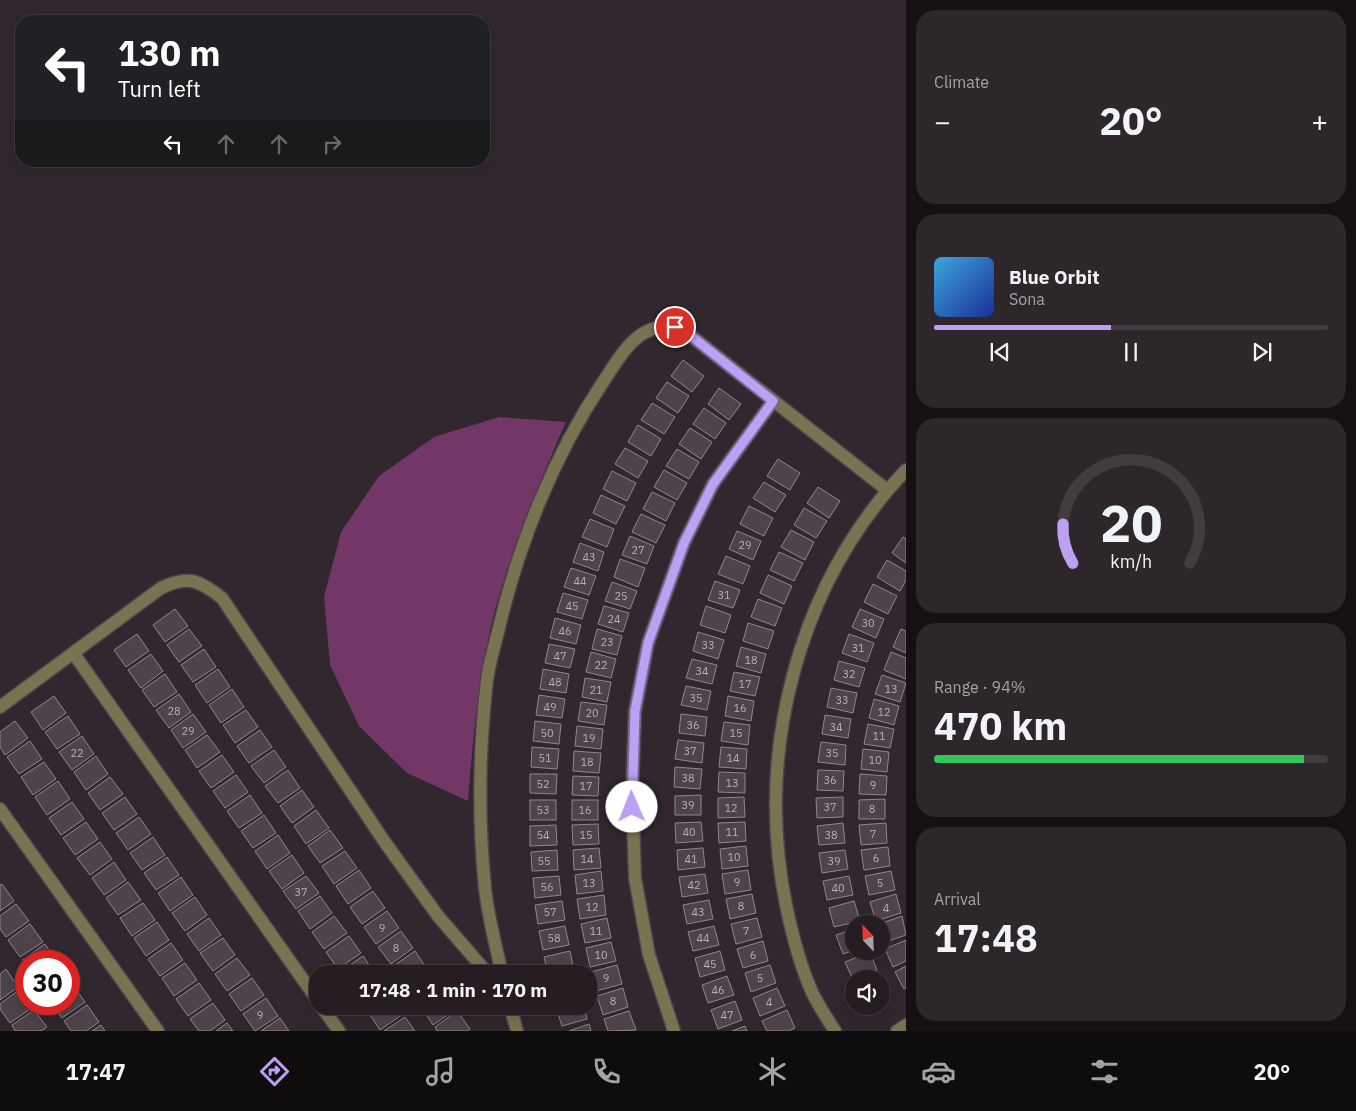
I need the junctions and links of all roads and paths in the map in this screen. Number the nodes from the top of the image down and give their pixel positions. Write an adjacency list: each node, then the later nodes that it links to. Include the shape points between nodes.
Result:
1 (773, 401): 3 (street); 8 (street, via 686,332 675,327 652,329 629,343 588,404 546,486 508,590 487,679 479,794 485,890); 16 (street, via 713,484 684,543 648,643 635,711 632,789 635,878 649,955)
2 (906, 470): 3 (street)
3 (887, 490): 17 (street, via 841,558 811,618 790,680 778,742 774,806 780,878 791,932 812,992)
4 (74, 654): 5 (street); 7 (street, via 161,588 176,581 188,579 198,582 222,598 389,848 438,916); 9 (street)
5 (0, 707)
6 (0, 809): 13 (street)
7 (480, 965)
8 (500, 965)
9 (309, 988)
10 (328, 1015): 14 (street)
11 (513, 1015): 15 (street)
12 (906, 1025): 18 (street)
13 (158, 1031)
14 (339, 1031)
15 (517, 1031)
16 (674, 1031)
17 (834, 1031)
18 (897, 1031)

